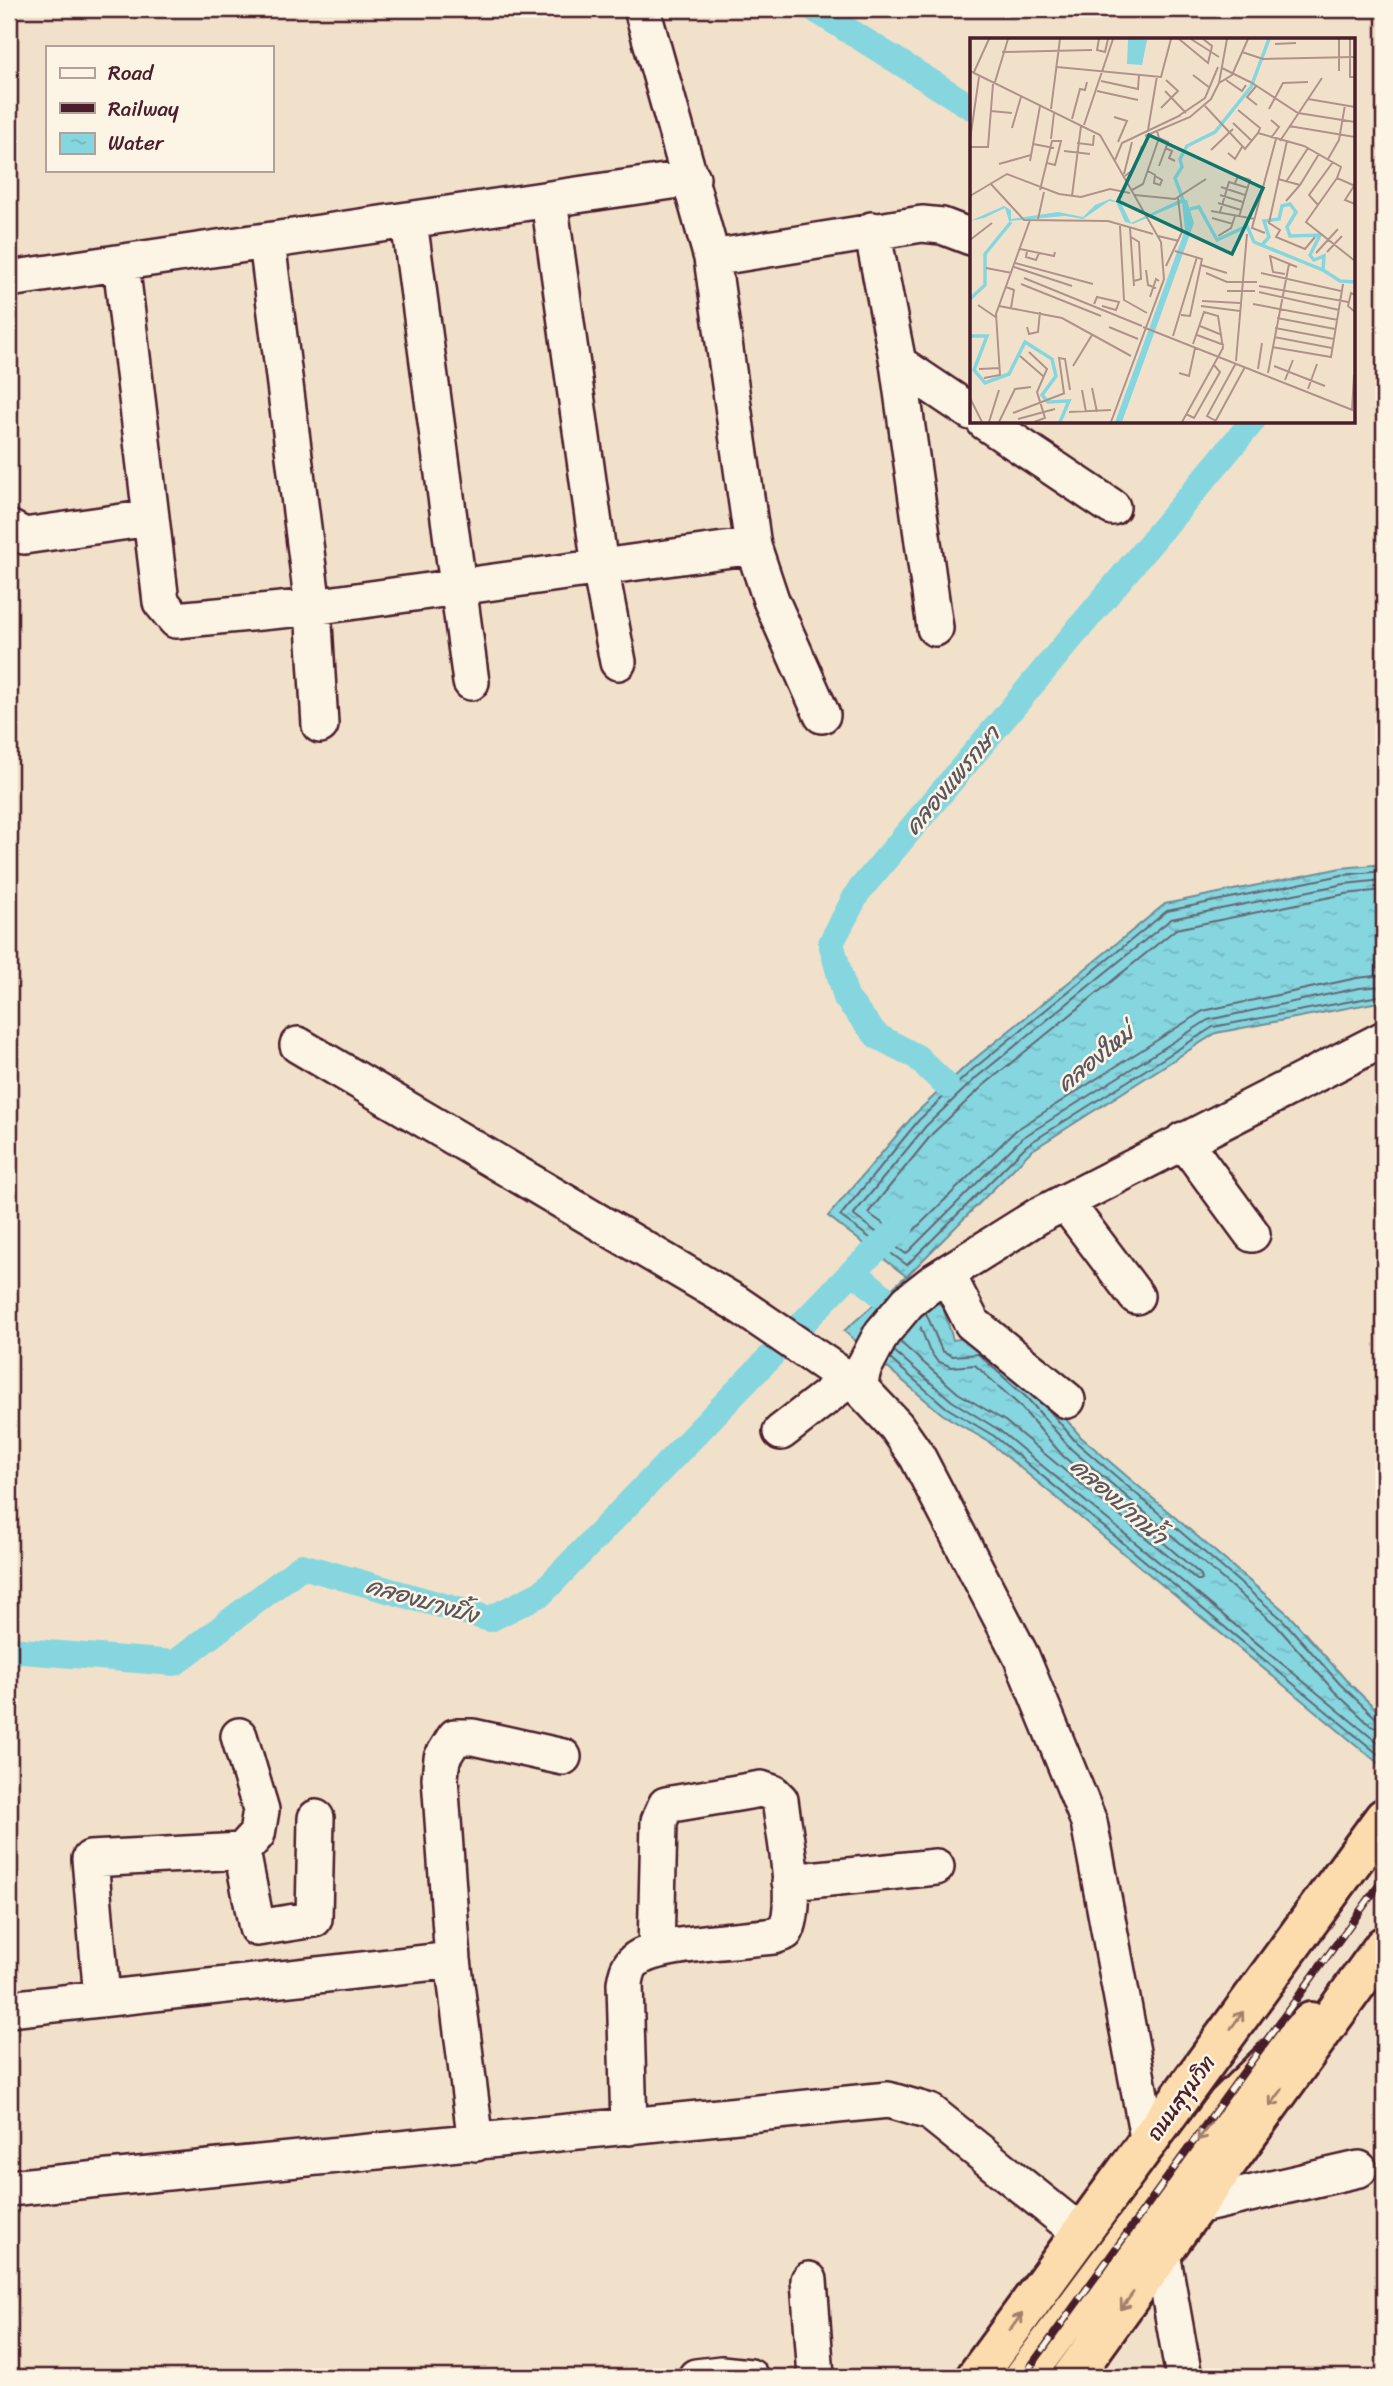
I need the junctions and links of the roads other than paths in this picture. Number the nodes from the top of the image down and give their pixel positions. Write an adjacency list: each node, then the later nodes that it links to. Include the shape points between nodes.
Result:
1 (642, 9): 2 (street)
2 (692, 178): 3 (street); 8 (street)
3 (549, 200): 4 (street); 18 (street)
4 (409, 221): 7 (street); 19 (street)
5 (872, 230): 6 (street, via 922,224); 8 (street); 11 (street)
6 (970, 237)
7 (267, 242): 9 (street); 20 (street)
8 (712, 258): 17 (street)
9 (121, 263): 10 (street); 15 (street)
10 (9, 279)
11 (898, 363): 12 (street); 21 (street)
12 (970, 411)
13 (988, 424): 14 (street)
14 (1112, 507)
15 (150, 518): 16 (street, via 24,536); 20 (street, via 161,601 176,620)
16 (9, 528)
17 (752, 546): 18 (street); 24 (street)
18 (600, 567): 19 (street); 22 (street)
19 (457, 585): 20 (street); 23 (street)
20 (313, 607): 25 (street)
21 (935, 628)
22 (618, 662)
23 (471, 682)
24 (822, 715)
25 (320, 725)
26 (1384, 1039): 28 (street)
27 (298, 1045): 33 (street)
28 (1182, 1140): 29 (street); 30 (street)
29 (1065, 1202): 31 (street); 32 (street)
30 (1252, 1234)
31 (942, 1277): 33 (street, via 908,1302); 34 (street, via 972,1323)
32 (1136, 1296)
33 (852, 1377): 35 (street); 51 (street, via 917,1456 1021,1656 1068,1766 1089,1822)
34 (1067, 1400)
35 (781, 1432)
36 (239, 1736): 40 (street, via 261,1810 257,1834)
37 (563, 1757): 45 (street, via 473,1737 455,1737 447,1745 440,1778)
38 (317, 1818): 40 (street, via 314,1919 257,1928)
39 (1384, 1818): 51 (highway, ถนนสุขุมวิท, one-way to 39)
40 (242, 1850): 47 (street, via 90,1859)
41 (936, 1867): 42 (street)
42 (790, 1882): 44 (street, via 790,1922 785,1932); 44 (street, via 780,1800 774,1793 761,1789 666,1805 659,1821)
43 (1384, 1946): 46 (highway)
44 (656, 1951): 49 (street, via 635,1960 625,1983)
45 (453, 1960): 47 (street); 50 (street)
46 (1358, 1982): 54 (highway, one-way to 54); 62 (highway, one-way to 62, via 1260,2068 1227,2104)
47 (102, 1998): 48 (street)
48 (9, 2009)
49 (629, 2127): 50 (street); 55 (street, via 888,2100 911,2104 930,2112)
50 (476, 2143): 53 (street)
51 (1149, 2143): 55 (highway, ถนนสุขุมวิท)
52 (1359, 2169): 54 (street)
53 (9, 2188)
54 (1197, 2206): 56 (highway)
55 (1082, 2234): 61 (highway, ถนนสุขุมวิท, one-way to 55)
56 (1163, 2253): 63 (highway, one-way to 63); 64 (street)
57 (809, 2280): 60 (street)
58 (696, 2377): 59 (street)
59 (751, 2377)
60 (816, 2377)
61 (976, 2377)
62 (1024, 2377)
63 (1072, 2377)
64 (1184, 2377)

